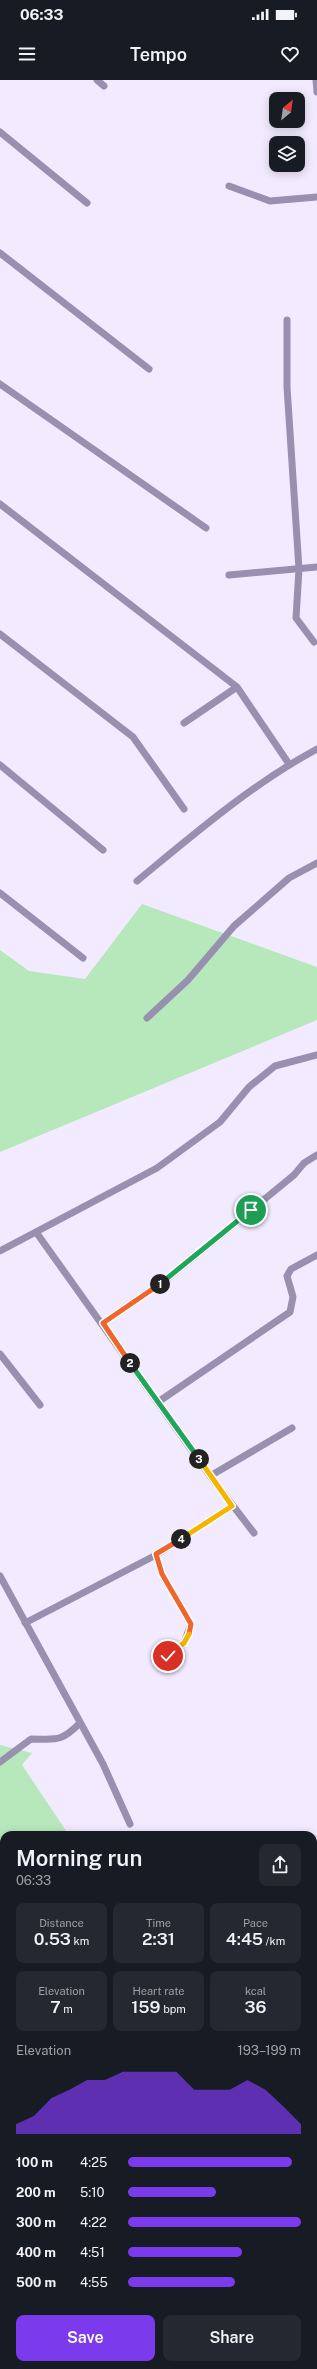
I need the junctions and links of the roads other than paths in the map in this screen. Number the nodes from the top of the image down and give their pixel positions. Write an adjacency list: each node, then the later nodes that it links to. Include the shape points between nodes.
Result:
1 (97, 80): 3 (street)
2 (316, 80): 4 (street)
3 (104, 86)
4 (317, 92)
5 (0, 132): 8 (street)
6 (229, 186): 7 (street, via 270,201)
7 (317, 197)
8 (87, 203)
9 (0, 253): 11 (street)
10 (287, 320): 16 (street, via 287,387)
11 (149, 369)
12 (0, 384): 14 (street)
13 (0, 504): 20 (street)
14 (206, 528)
15 (317, 567): 16 (street)
16 (299, 569): 17 (street); 19 (street, via 296,618)
17 (229, 575)
18 (0, 634): 25 (street, via 133,737)
19 (314, 642)
20 (237, 687): 21 (street); 23 (street)
21 (184, 723)
22 (317, 749): 23 (street)
23 (289, 764): 28 (street, via 197,831)
24 (0, 765): 26 (street)
25 (184, 809)
26 (103, 850)
27 (317, 863): 31 (street, via 289,878 234,926 188,980)
28 (137, 881)
29 (0, 893): 30 (street)
30 (83, 958)
31 (147, 1018)
32 (317, 1055): 34 (street, via 275,1066 249,1087 220,1122 157,1168)
33 (317, 1155): 37 (street, via 304,1163 294,1175 167,1279)
34 (36, 1232): 35 (street); 37 (street)
35 (0, 1251)
36 (317, 1255): 39 (street, via 292,1269 287,1276 293,1297 290,1312)
37 (103, 1323): 39 (street)
38 (0, 1354): 40 (street)
39 (158, 1402): 42 (street)
40 (40, 1405)
41 (292, 1428): 42 (street)
42 (210, 1476): 43 (street)
43 (232, 1506): 44 (street); 45 (street)
44 (254, 1533)
45 (156, 1554): 47 (street); 48 (street, via 162,1574 191,1624 184,1643 168,1656)
46 (0, 1576): 47 (street)
47 (25, 1623): 49 (street)
48 (174, 1664)
49 (80, 1723): 50 (street, via 68,1736 59,1739 30,1739); 51 (street, via 103,1764)
50 (0, 1762)
51 (130, 1824)

